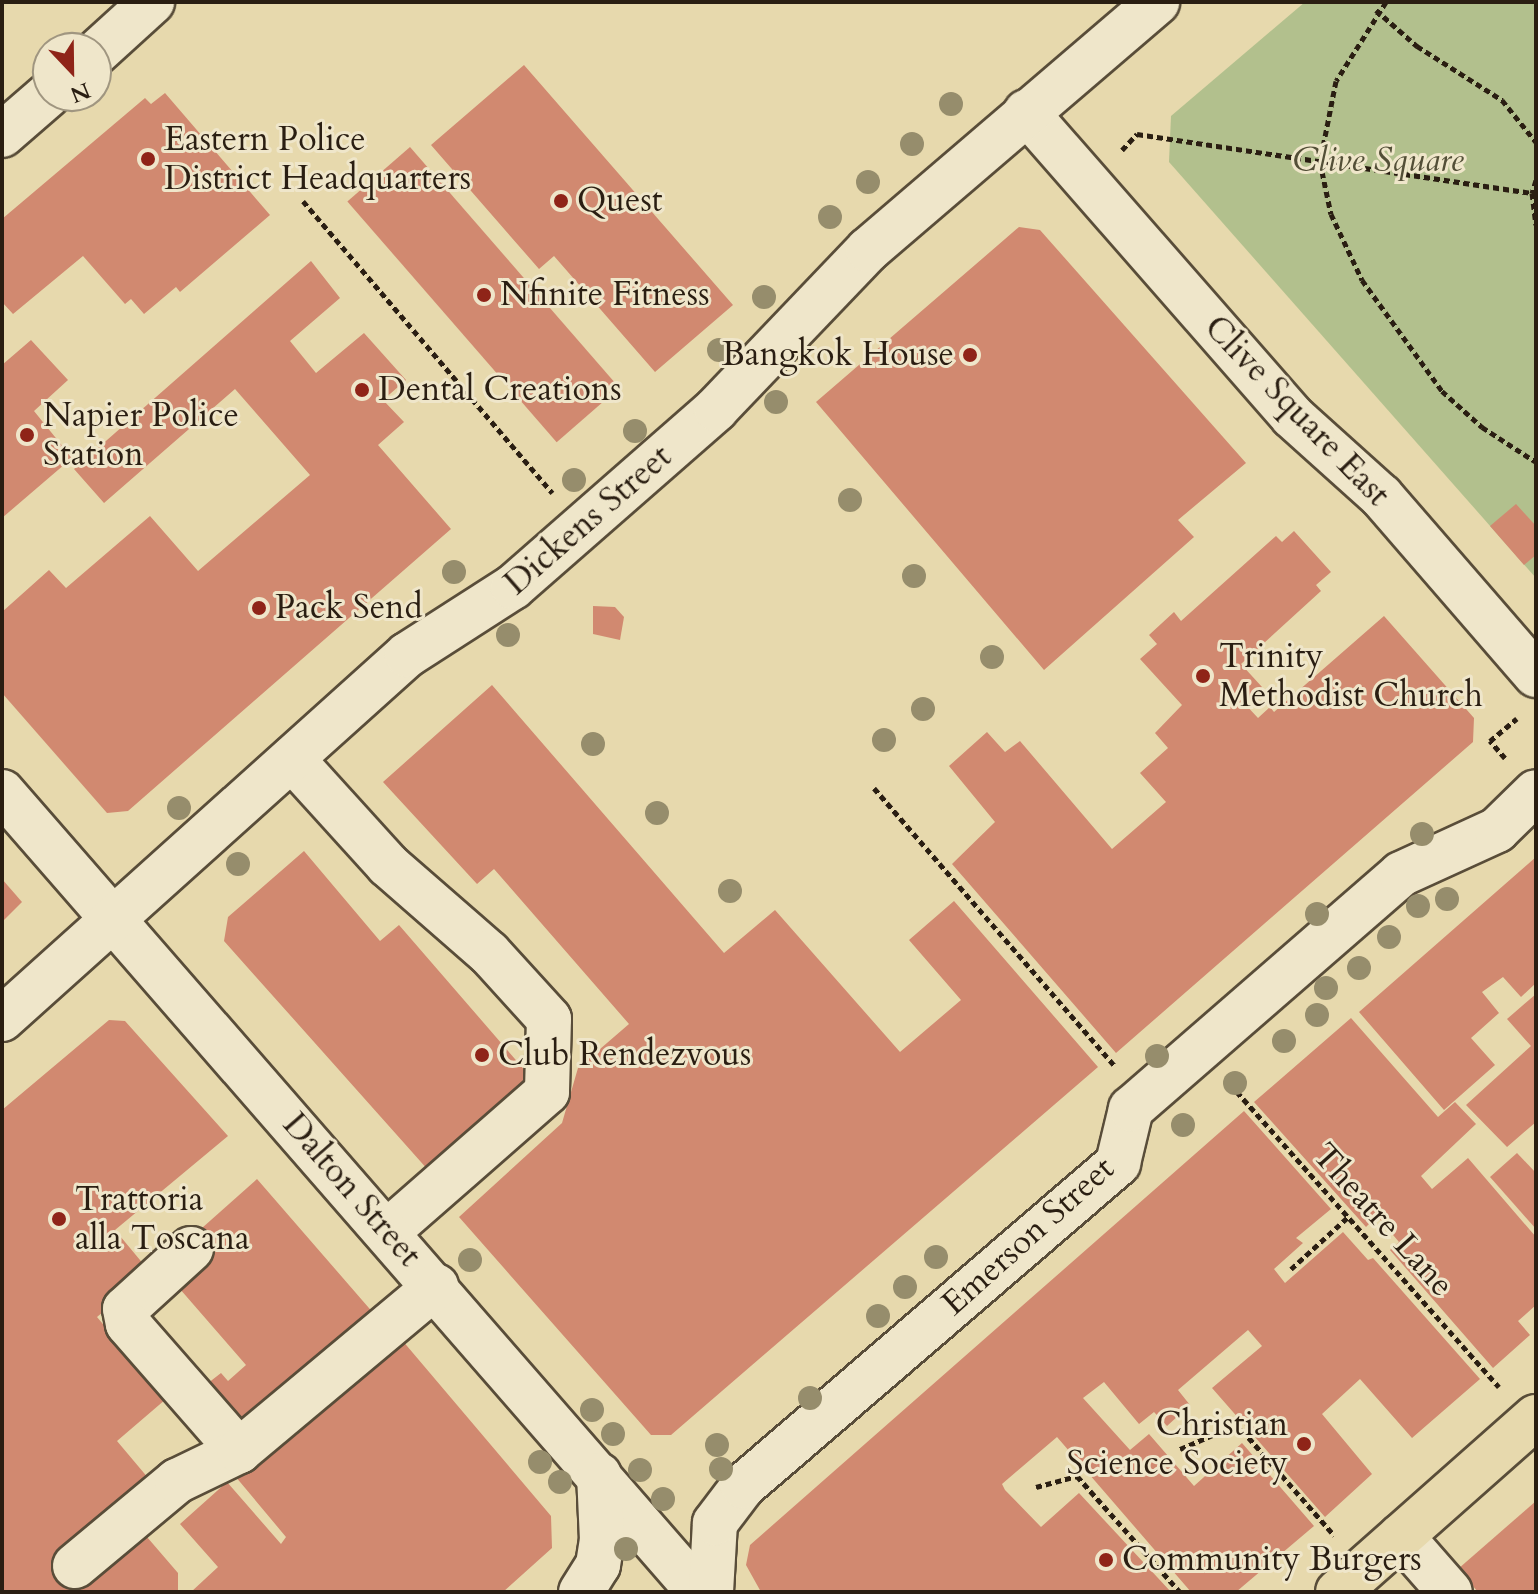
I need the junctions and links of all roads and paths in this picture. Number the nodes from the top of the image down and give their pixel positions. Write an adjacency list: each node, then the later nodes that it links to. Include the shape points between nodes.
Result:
1 (152, 2): 5 (street)
2 (1157, 2): 7 (street, Dickens Street)
3 (1386, 2): 4 (path)
4 (1376, 10): 9 (path, via 1417,46 1502,100); 10 (path, via 1336,81)
5 (112, 38)
6 (32, 109): 8 (street)
7 (1026, 112): 12 (street, Clive Square East); 17 (street, Dickens Street, via 868,250 716,409)
8 (2, 135)
9 (1536, 142)
10 (1320, 162): 12 (path, via 1137,134); 13 (path); 16 (path, via 1331,214 1362,280 1412,352 1442,391 1514,451)
11 (1536, 180): 13 (path)
12 (1088, 185): 18 (street, Clive Square East, via 1292,416 1381,496)
13 (1532, 193): 15 (path)
14 (303, 201): 17 (path)
15 (1536, 225)
16 (1536, 462)
17 (579, 524): 19 (street, Dickens Street, via 513,587 407,655)
18 (1536, 675)
19 (292, 759): 23 (street, Dickens Street); 28 (street, via 388,865 489,953 549,1019 547,1092)
20 (874, 788): 26 (path)
21 (2, 792): 23 (street, Dalton Street)
22 (1536, 792): 25 (street, Emerson Street, via 1497,830 1401,874)
23 (114, 919): 24 (street, Dickens Street); 28 (street, Dalton Street)
24 (2, 1019)
25 (1199, 1051): 26 (street, Emerson Street); 27 (path, Theatre Lane)
26 (1143, 1098): 42 (street, Emerson Street, via 1131,1109 1118,1163 743,1486 715,1523)
27 (1348, 1217): 30 (path); 32 (path, Theatre Lane)
28 (388, 1231): 31 (street, Dalton Street)
29 (191, 1249): 34 (street, via 125,1309 128,1324)
30 (1291, 1269)
31 (436, 1286): 34 (street); 35 (street, Dalton Street)
32 (1533, 1419): 37 (main road)
33 (1180, 1449): 39 (path, via 1227,1429 1242,1430)
34 (239, 1451): 38 (street, via 177,1481)
35 (594, 1469): 40 (street, via 602,1540 598,1565); 41 (street, Dalton Street)
36 (1036, 1487): 43 (path, via 1077,1476)
37 (1401, 1536): 39 (main road); 44 (street)
38 (75, 1566)
39 (1351, 1581)
40 (581, 1592)
41 (699, 1592)
42 (711, 1592)
43 (1180, 1592)
44 (1450, 1592)

